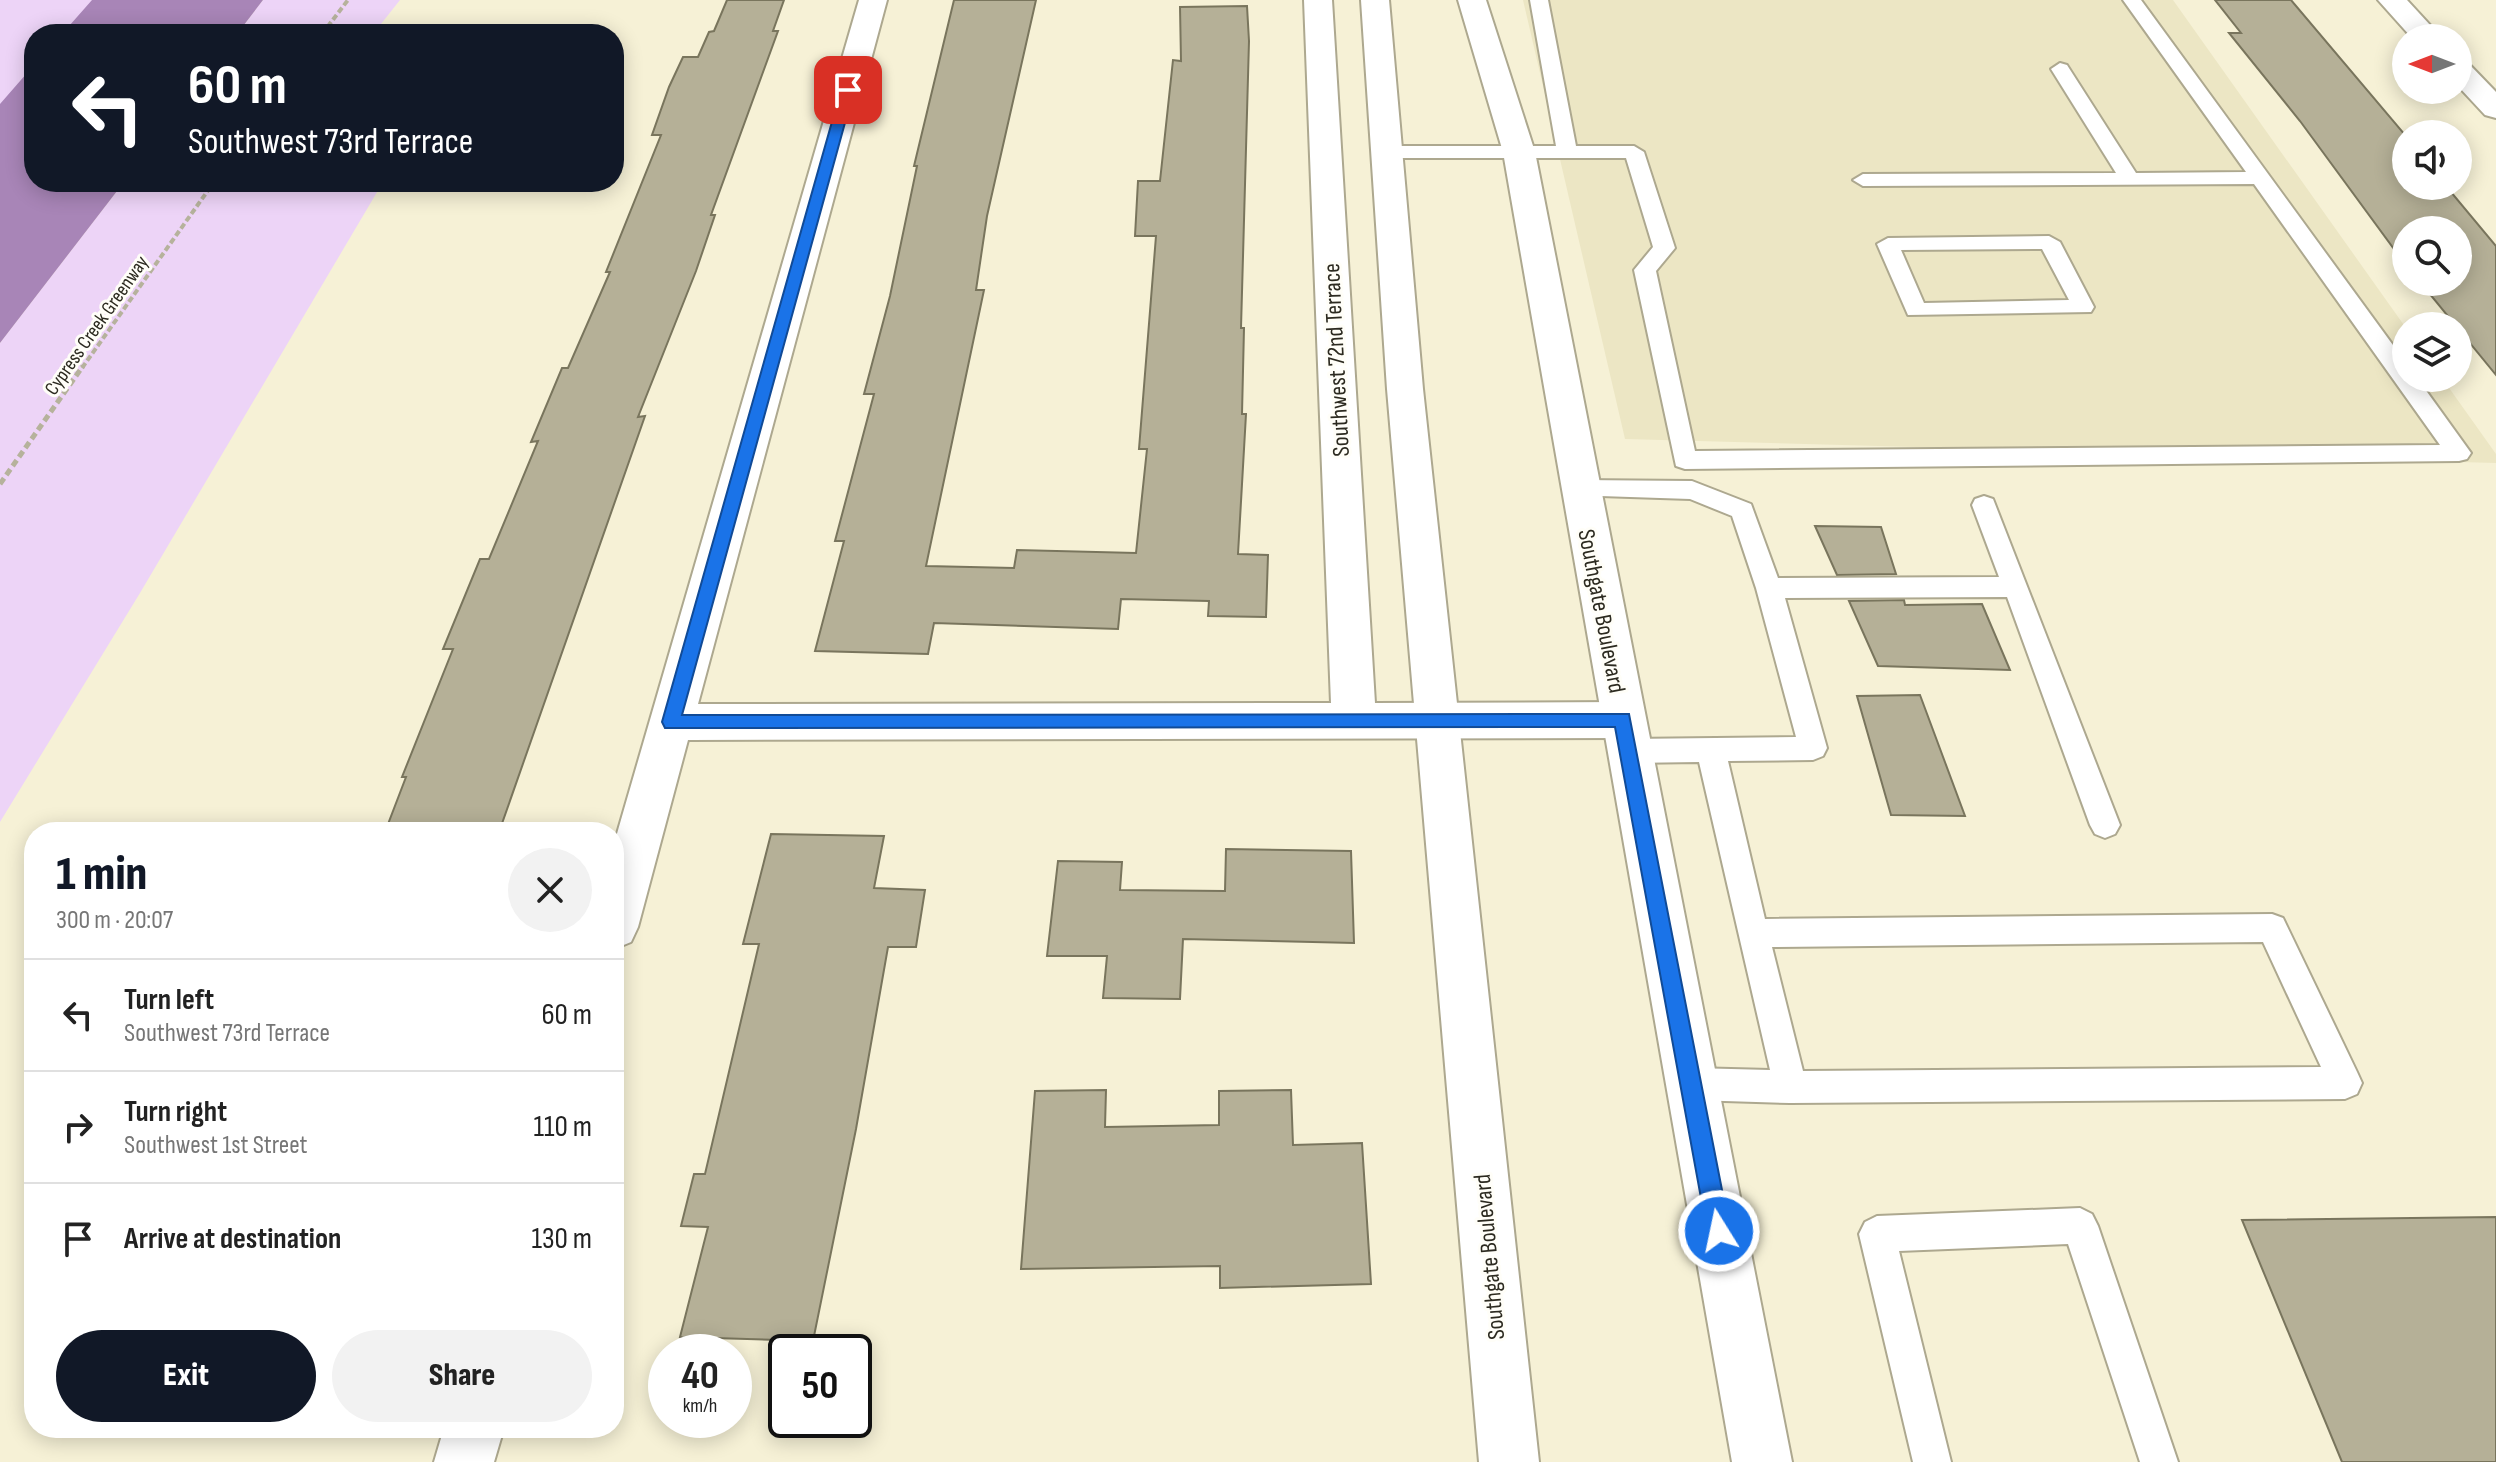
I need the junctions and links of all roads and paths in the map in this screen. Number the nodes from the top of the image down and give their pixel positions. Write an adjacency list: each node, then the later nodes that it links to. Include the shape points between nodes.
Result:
1 (348, 0): 9 (path)
2 (873, 0): 31 (street)
3 (1318, 0): 29 (street, Southwest 72nd Terrace)
4 (1375, 0): 14 (street, Southgate Boulevard)
5 (1472, 0): 15 (street, Southgate Boulevard)
6 (1539, 0): 16 (lane)
7 (2132, 0): 17 (lane)
8 (2392, 0): 10 (street)
9 (330, 24)
10 (2415, 24)
11 (2060, 69): 18 (lane)
12 (2472, 84): 13 (street)
13 (2496, 109)
14 (1385, 152): 15 (lane); 30 (street, Southgate Boulevard)
15 (1519, 152): 16 (lane); 24 (street, Southgate Boulevard)
16 (1567, 152): 22 (lane, via 1634,152 1664,248 1645,270)
17 (2259, 178): 18 (lane); 22 (lane, via 2459,453)
18 (2130, 179): 19 (lane)
19 (1863, 180)
20 (207, 192): 23 (path, Cypress Creek Greenway)
21 (1888, 244): 21 (lane, via 1916,310 2083,307 2049,242)
22 (1685, 460): 25 (lane)
23 (0, 484)
24 (1579, 489): 25 (lane); 32 (street, Southgate Boulevard)
25 (1692, 490): 28 (lane, via 1742,510)
26 (1984, 505): 27 (lane)
27 (2016, 587): 28 (lane); 34 (lane)
28 (1769, 588): 33 (lane, via 1813,748)
29 (1354, 720): 30 (street); 31 (street)
30 (1439, 721): 32 (street); 41 (street, Southgate Boulevard)
31 (671, 722): 35 (street)
32 (1626, 736): 33 (lane); 37 (street, Southgate Boulevard)
33 (1711, 751): 36 (lane)
34 (2105, 825)
35 (624, 891)
36 (1753, 933): 38 (lane); 38 (lane, via 2272,928 2345,1083)
37 (1692, 1084): 38 (lane); 42 (street, Southgate Boulevard)
38 (1790, 1087)
39 (471, 1438): 40 (street)
40 (464, 1462)
41 (1509, 1462)
42 (1762, 1462)
43 (1932, 1462): 44 (lane, via 1877,1234 2080,1226)
44 (2159, 1462)

